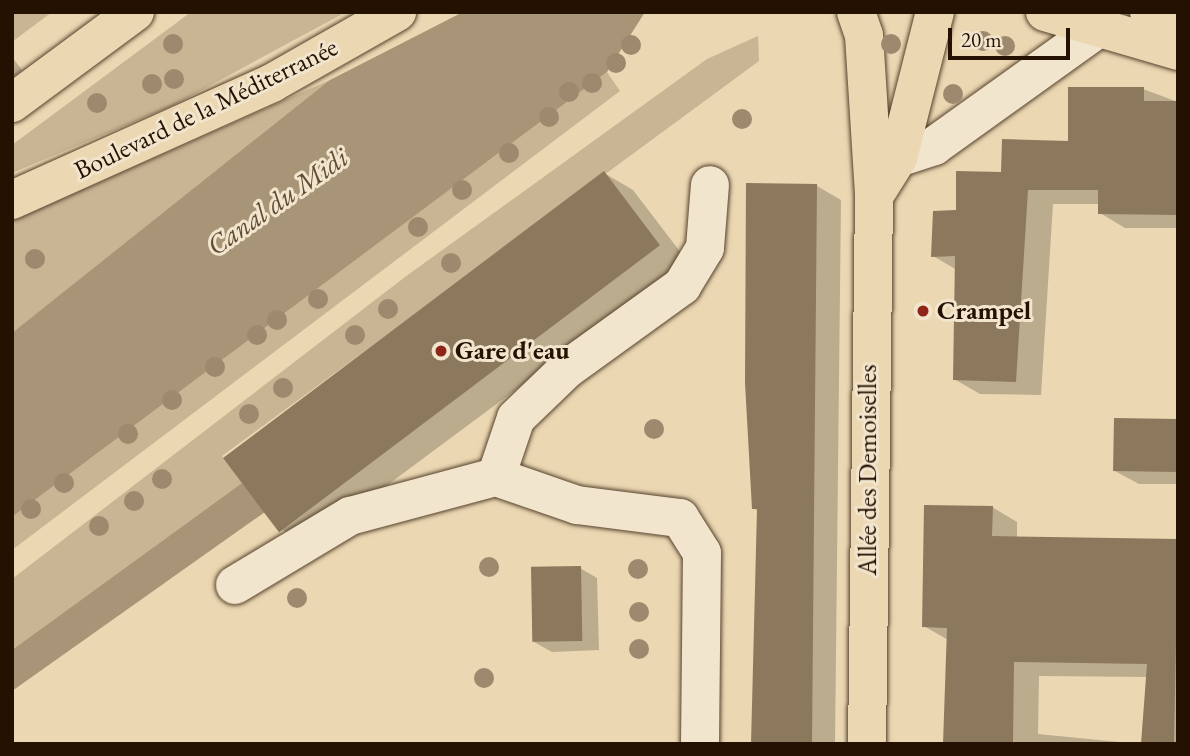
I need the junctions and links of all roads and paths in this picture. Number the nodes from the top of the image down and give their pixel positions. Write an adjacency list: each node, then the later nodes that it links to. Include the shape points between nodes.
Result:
1 (135, 12): 10 (main road)
2 (397, 12): 14 (main road, Boulevard de la Méditerranée, via 272,83)
3 (856, 12): 13 (main road, Allée des Demoiselles, via 864,35)
4 (935, 12): 11 (main road)
5 (1045, 12): 7 (main road)
6 (1149, 12): 8 (main road)
7 (1096, 30): 9 (main road); 11 (street, via 934,146)
8 (1178, 34)
9 (1178, 51)
10 (12, 103)
11 (898, 158): 13 (main road)
12 (710, 185): 15 (street, via 705,248 682,286 567,369 516,418)
13 (874, 196): 18 (main road, Allée des Demoiselles)
14 (12, 200)
15 (496, 477): 16 (street, via 350,516); 17 (street, via 577,505 680,518 702,553)
16 (235, 585)
17 (700, 744)
18 (867, 744)

